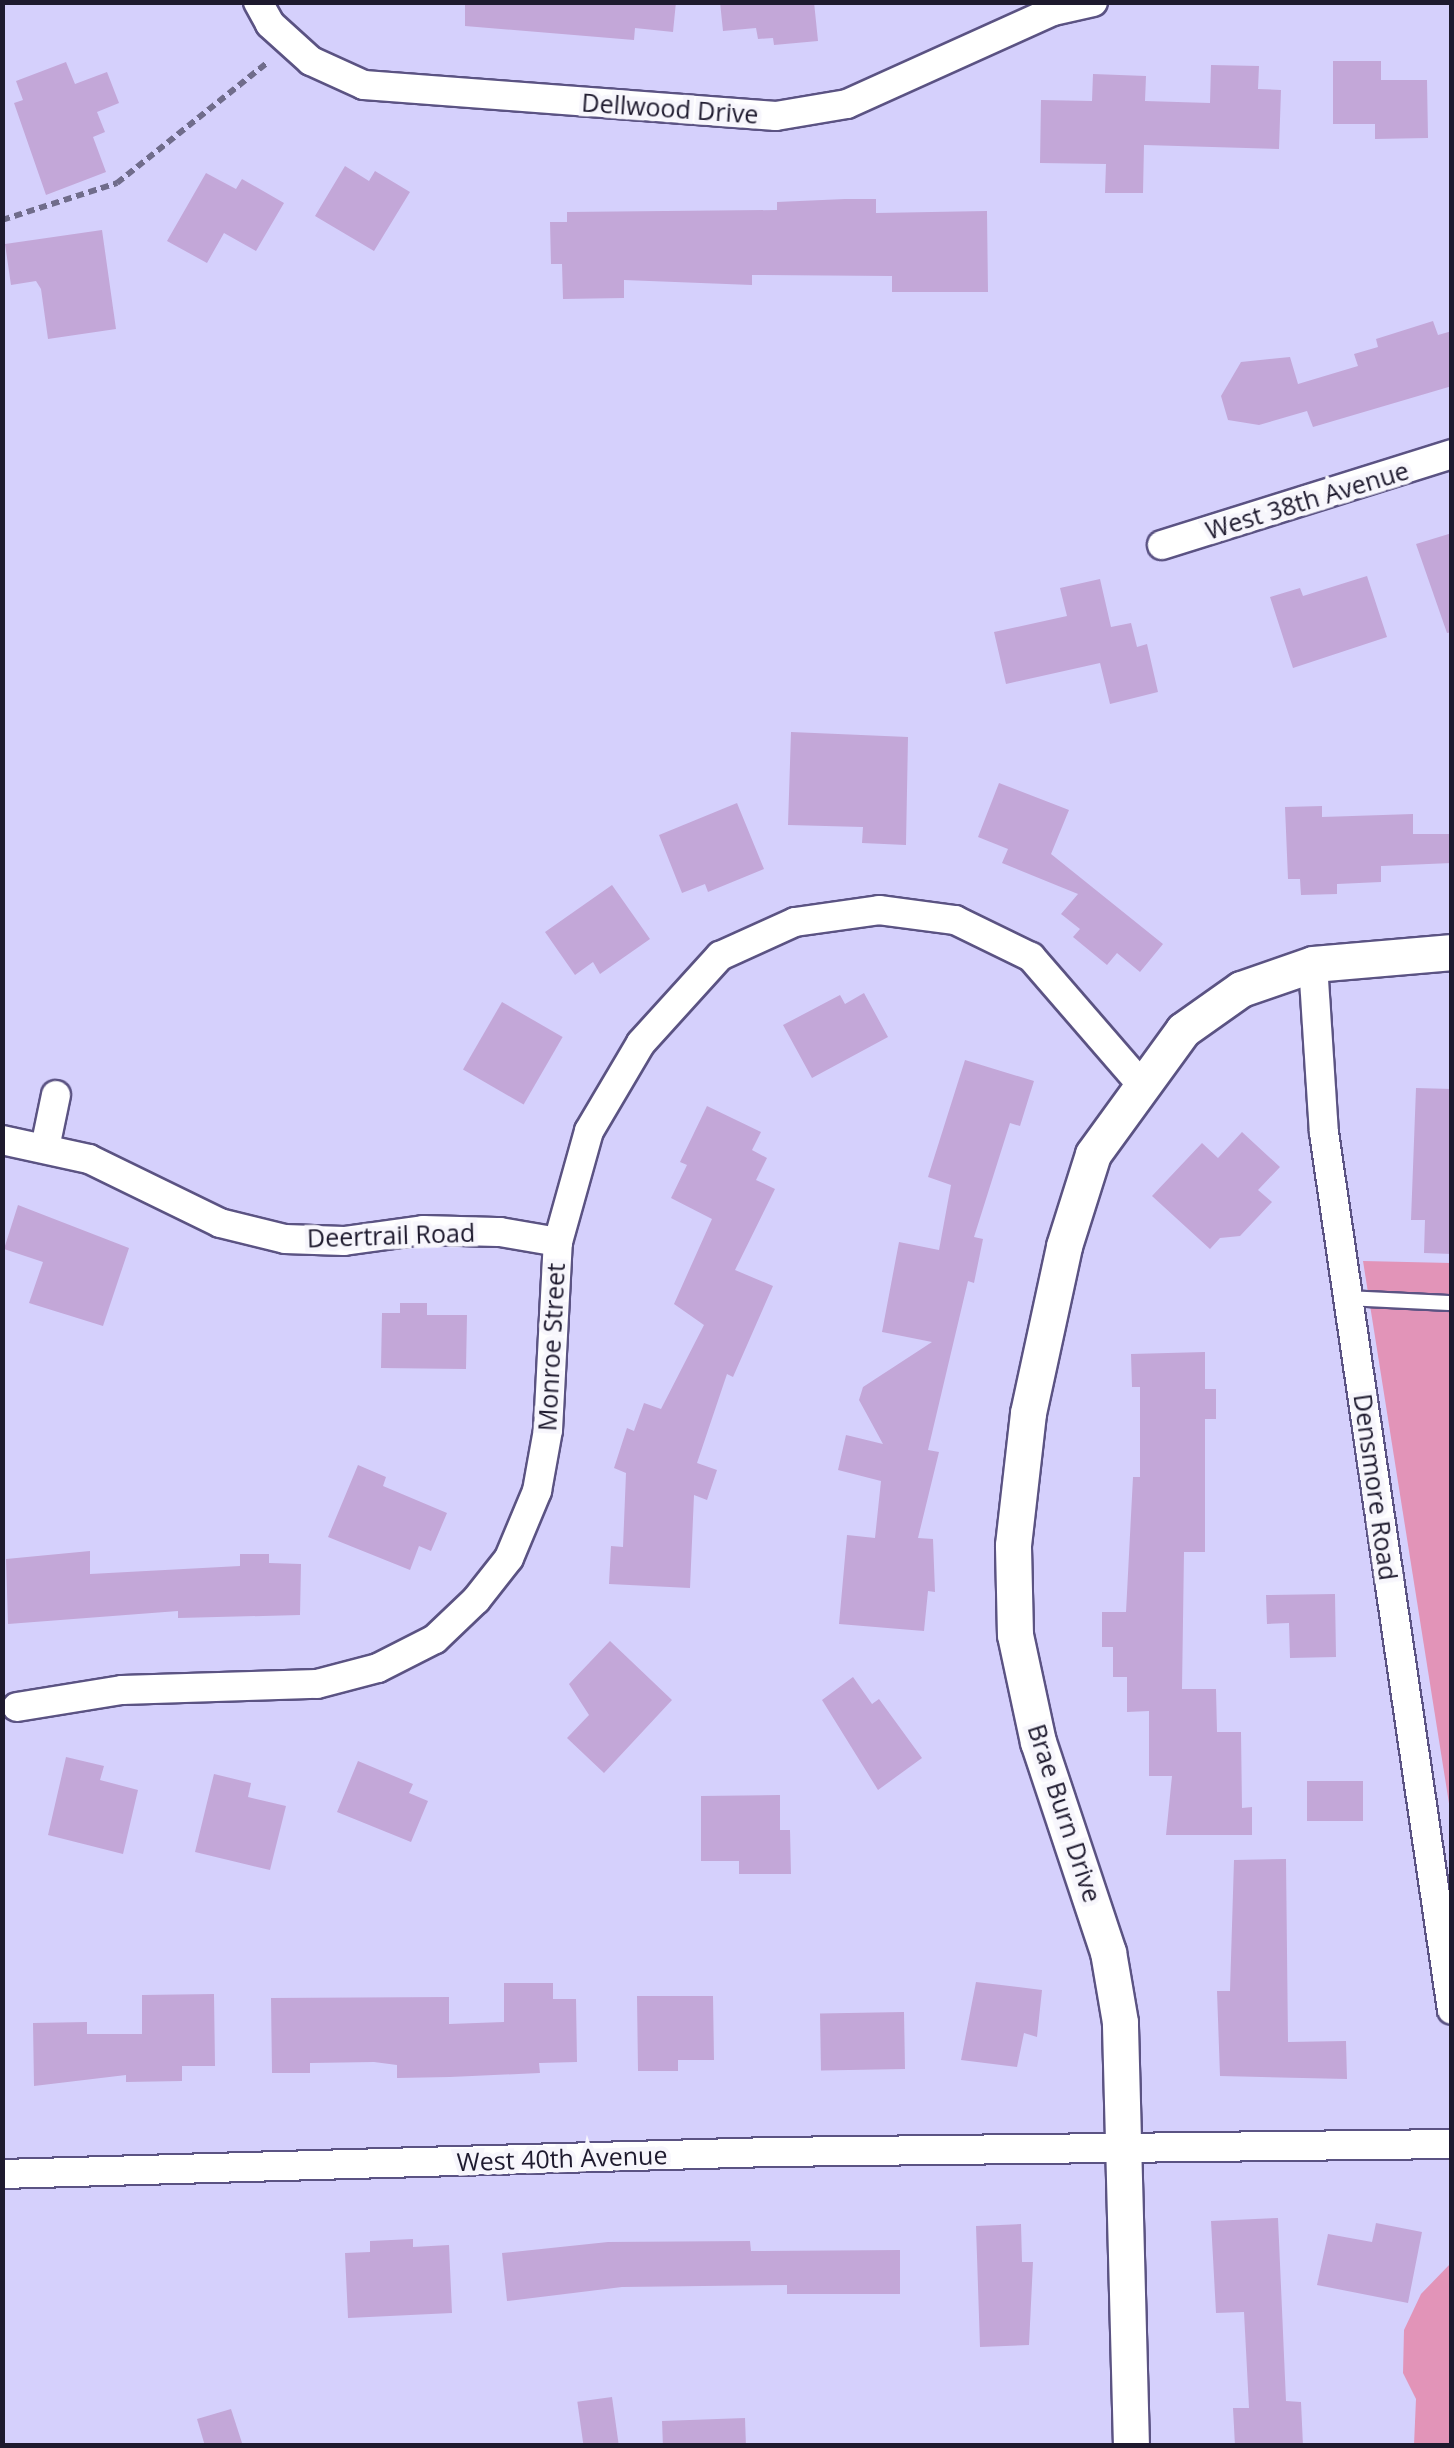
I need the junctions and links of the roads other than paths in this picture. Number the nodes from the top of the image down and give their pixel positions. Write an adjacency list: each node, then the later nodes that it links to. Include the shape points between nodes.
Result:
1 (258, 2): 2 (street, Dellwood Drive, via 311,62 364,84 776,116 848,104 1053,11)
2 (1092, 2)
3 (1452, 454): 4 (street, West 38th Avenue)
4 (1162, 545)
5 (1452, 952): 6 (street, Brae Burn Drive)
6 (1314, 964): 7 (street, Brae Burn Drive, via 1241,989 1183,1030); 12 (street, Densmore Road, via 1318,1090)
7 (1140, 1082): 11 (street, Monroe Street, via 1031,957 956,920 880,910 795,922 720,956 641,1043 590,1131); 17 (street, Brae Burn Drive, via 1093,1154 1064,1246 1028,1413 1013,1546 1015,1635 1038,1742 1108,1952 1120,2022)
8 (56, 1095): 10 (street)
9 (2, 1140): 10 (street, Deertrail Road)
10 (45, 1148): 11 (street, Deertrail Road, via 89,1159 220,1224 285,1239 423,1230)
11 (558, 1242): 14 (street, Monroe Street, via 548,1430 537,1491 509,1558 435,1639 378,1668 317,1684 122,1690)
12 (1348, 1298): 13 (lane); 15 (street, Densmore Road)
13 (1452, 1303)
14 (17, 1707)
15 (1452, 2010)
16 (1452, 2144): 17 (street)
17 (1122, 2146): 18 (street, West 40th Avenue); 19 (street, Brae Burn Drive)
18 (2, 2174)
19 (1130, 2446)

